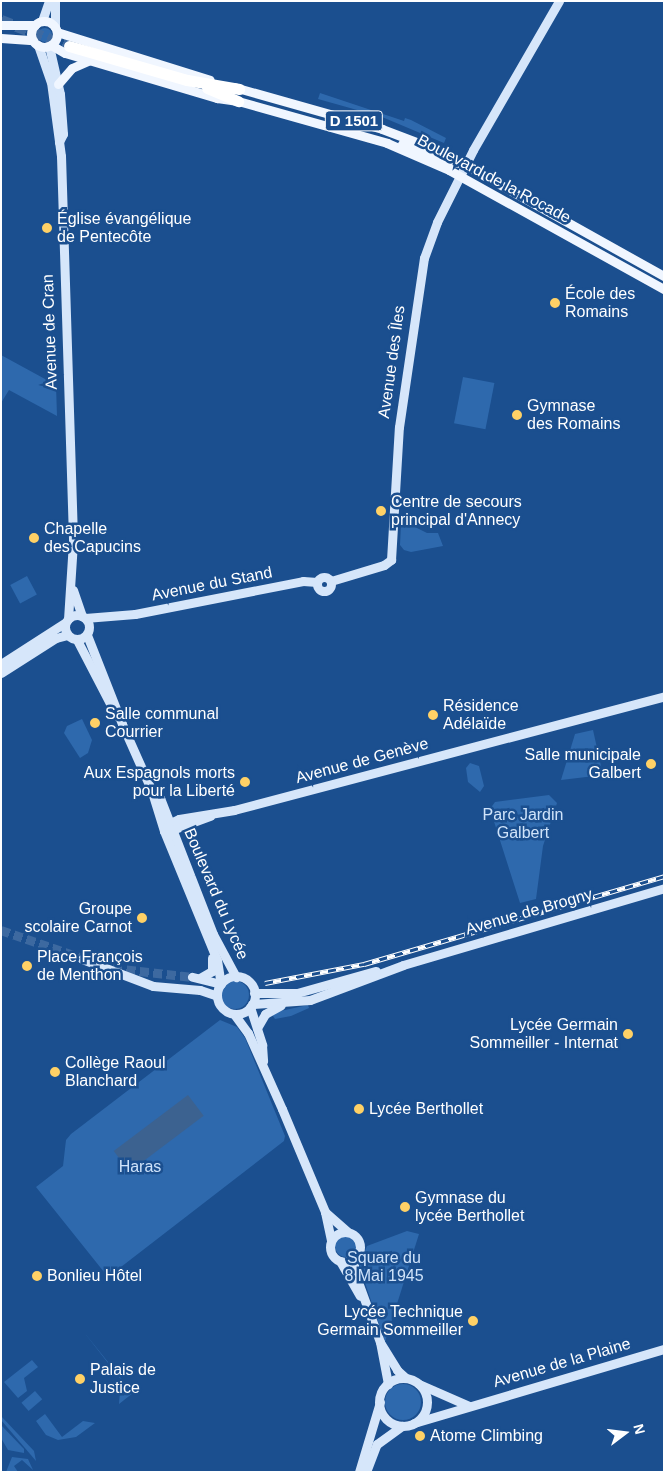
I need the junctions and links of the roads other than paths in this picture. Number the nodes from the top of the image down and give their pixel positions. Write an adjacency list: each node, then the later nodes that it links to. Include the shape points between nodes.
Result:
1 (49, 1): 4 (main road)
2 (55, 1): 6 (main road)
3 (559, 1): 18 (main road)
4 (38, 23): 5 (main road); 6 (main road); 8 (main road)
5 (1, 25)
6 (56, 30): 9 (main road); 14 (main road)
7 (1, 38): 8 (main road)
8 (35, 42): 9 (main road); 16 (main road, Avenue de Cran, via 50,78)
9 (50, 46): 11 (main road); 13 (main road, Avenue de Cran)
10 (69, 46): 12 (highway, Boulevard de la Rocade / D 1501)
11 (90, 60): 13 (main road, via 72,68); 15 (main road, via 217,98)
12 (187, 80): 14 (highway, Boulevard de la Rocade / D 1501); 15 (highway, Boulevard de la Rocade / D 1501)
13 (58, 84): 16 (main road, Avenue de Cran, via 62,134)
14 (239, 89): 18 (main road, Boulevard de la Rocade / D 1501, via 382,129)
15 (238, 101): 17 (main road, Boulevard de la Rocade / D 1501)
16 (59, 142): 24 (main road, Avenue de Cran)
17 (387, 143): 18 (main road, via 413,148 444,161); 19 (main road, Boulevard de la Rocade / D 1501)
18 (466, 163): 19 (main road, Avenue des Îles); 20 (main road, Boulevard de la Rocade / D 1501)
19 (459, 176): 20 (main road, via 491,184); 22 (main road, Boulevard de la Rocade / D 1501); 23 (main road, Avenue des Îles, via 434,229 419,280 399,427 391,560)
20 (498, 182): 21 (main road, Boulevard de la Rocade / D 1501)
21 (664, 276)
22 (664, 289)
23 (330, 581): 26 (main road, Avenue du Stand, via 324,577 318,582 303,581)
24 (71, 585): 25 (main road, Avenue de Cran); 27 (main road, Avenue de Cran)
25 (84, 617): 26 (main road, Avenue du Stand); 27 (main road, Avenue du Stand); 28 (main road, Avenue de Cran)
26 (112, 618): 28 (main road, Avenue du Stand)
27 (67, 620): 29 (main road, Avenue de Cran); 31 (main road)
28 (88, 632): 30 (main road, Avenue du Stand); 34 (main road, Avenue de Cran)
29 (67, 635): 30 (main road); 32 (main road, via 56,638)
30 (77, 640): 34 (main road, via 105,698)
31 (1, 664)
32 (1, 672)
33 (664, 696): 35 (main road, Avenue de Genève)
34 (122, 724): 35 (main road)
35 (169, 828): 37 (main road, Boulevard du Lycée); 40 (main road, Boulevard du Lycée, via 213,934)
36 (664, 888): 39 (main road, Avenue de Brogny)
37 (209, 942): 41 (main road, Boulevard du Lycée); 41 (main road, via 213,968 196,978)
38 (82, 959): 43 (main road, via 153,986 200,990)
39 (403, 965): 42 (main road, Avenue de Brogny, via 297,993); 44 (main road, Avenue de Brogny, via 318,997)
40 (236, 977): 41 (main road); 42 (main road, via 248,981)
41 (221, 984): 43 (main road)
42 (254, 993): 45 (main road)
43 (217, 996): 46 (main road, via 222,1008)
44 (283, 1004): 45 (main road, Avenue de Brogny); 47 (main road, via 265,1014)
45 (251, 1006): 46 (main road); 47 (main road)
46 (234, 1014): 48 (main road, via 248,1033)
47 (257, 1028): 48 (main road)
48 (263, 1066): 49 (main road)
49 (325, 1212): 50 (main road); 51 (main road)
50 (347, 1231): 51 (main road, via 336,1234); 52 (main road, via 356,1236 360,1244)
51 (331, 1240): 53 (main road, via 332,1254)
52 (354, 1258): 53 (main road); 54 (main road, via 354,1271)
53 (340, 1261): 54 (main road)
54 (362, 1298): 55 (main road)
55 (380, 1342): 57 (main road, via 397,1370); 58 (main road)
56 (664, 1349): 61 (main road, Avenue de la Plaine)
57 (406, 1378): 58 (main road); 59 (main road)
58 (388, 1384): 60 (main road)
59 (418, 1384): 61 (main road); 62 (main road, via 426,1394 426,1406)
60 (380, 1402): 63 (main road, via 386,1418); 64 (main road)
61 (469, 1406): 62 (main road, Avenue de la Plaine)
62 (414, 1423): 63 (main road)
63 (402, 1426): 65 (main road, via 377,1444)
64 (359, 1472)
65 (366, 1472)

